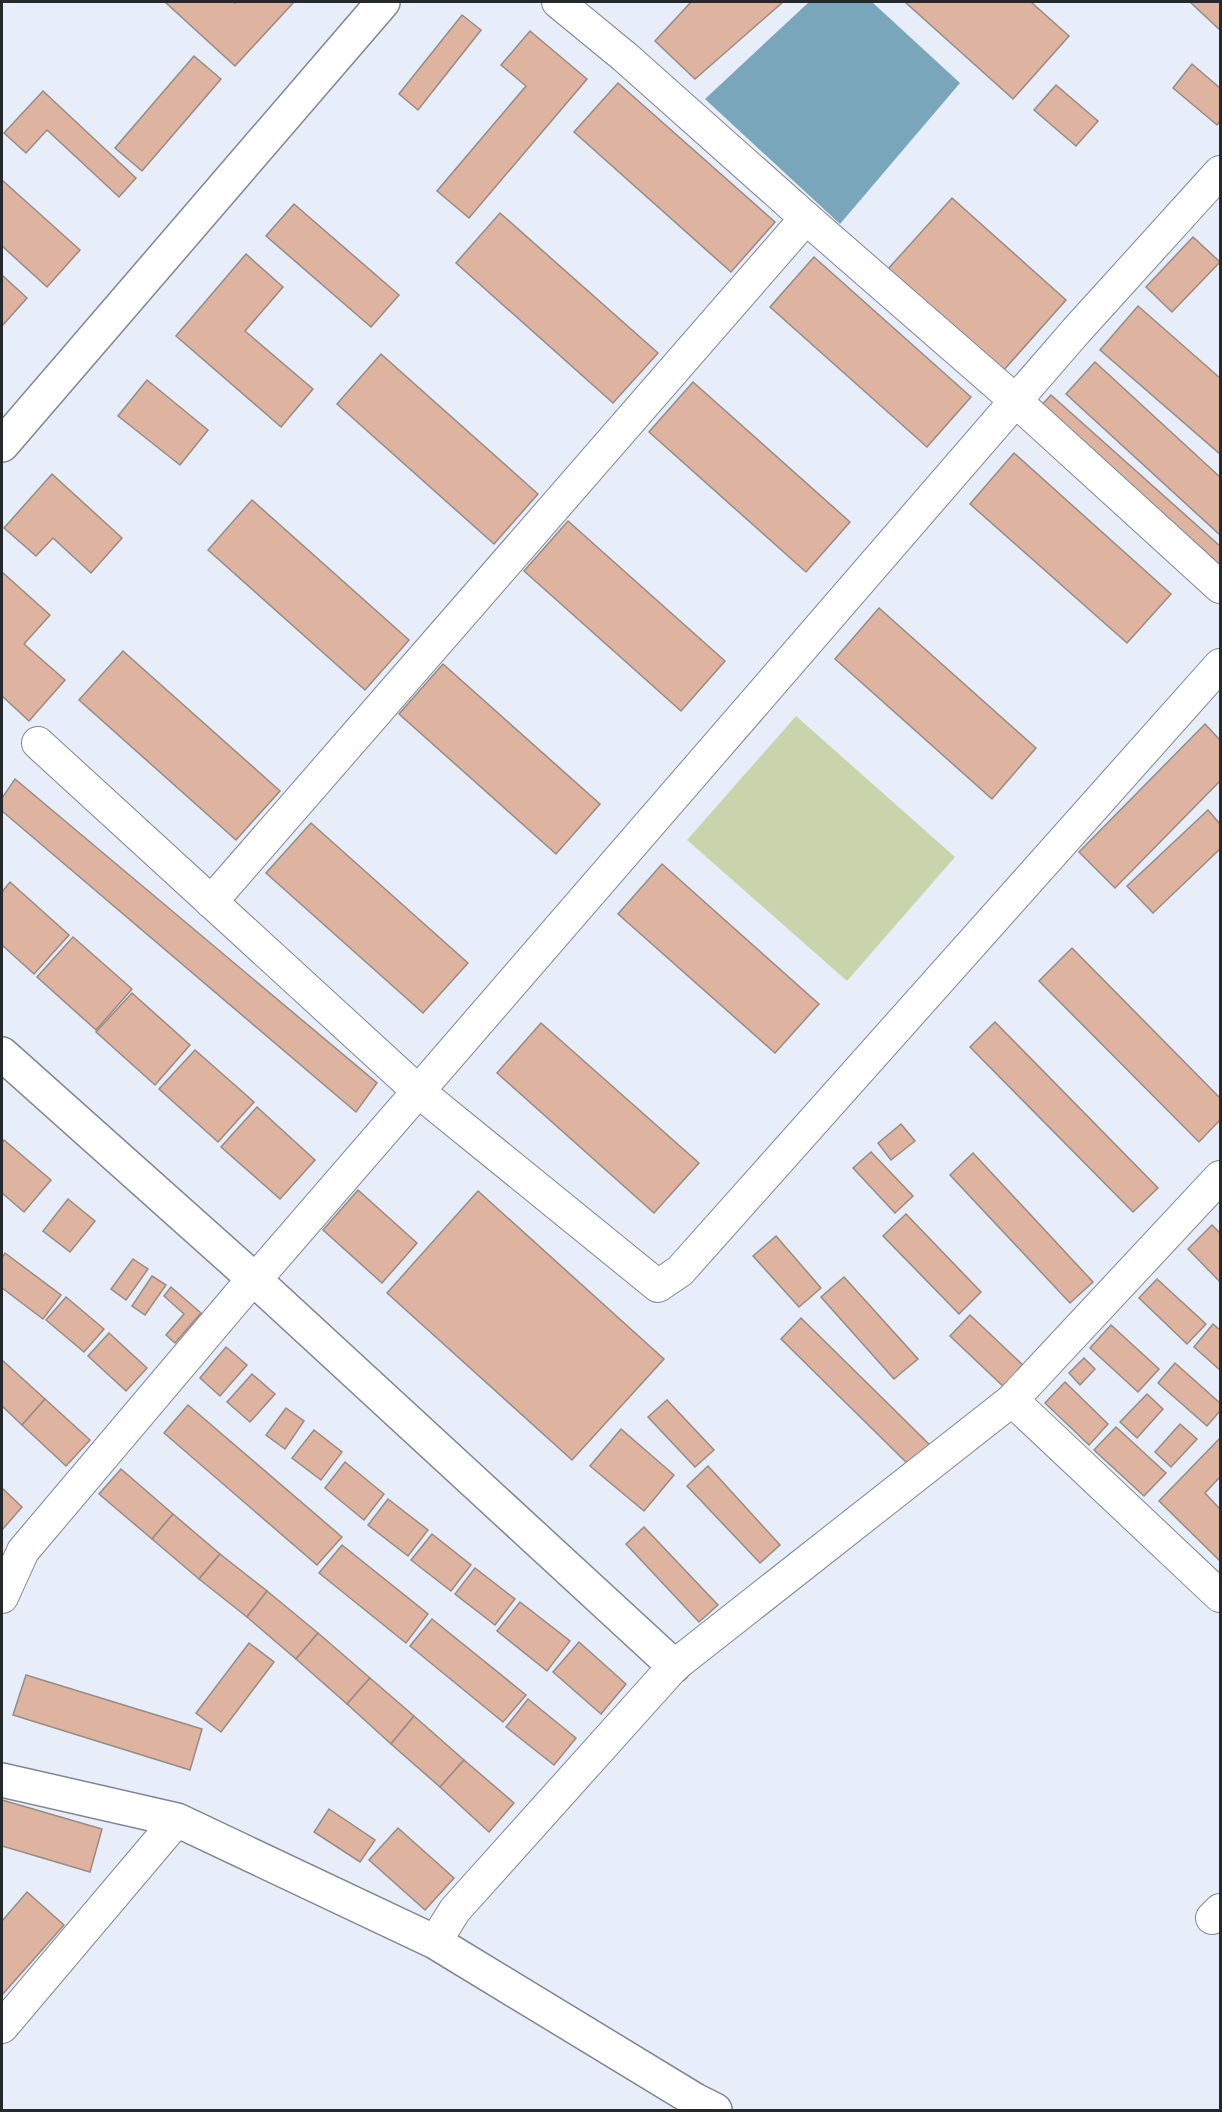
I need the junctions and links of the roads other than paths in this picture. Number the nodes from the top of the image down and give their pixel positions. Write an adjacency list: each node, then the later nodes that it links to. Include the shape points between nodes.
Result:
1 (384, 2): 6 (street)
2 (558, 2): 4 (street)
3 (1221, 172): 5 (street)
4 (806, 218): 5 (street); 10 (street)
5 (1016, 401): 7 (street); 12 (street)
6 (2, 446)
7 (1221, 586)
8 (1221, 665): 12 (street, via 680,1271 658,1286)
9 (38, 743): 10 (street)
10 (211, 902): 12 (street)
11 (2, 1054): 14 (street)
12 (418, 1091): 14 (street)
13 (1221, 1177): 15 (street)
14 (255, 1280): 17 (street, via 23,1551); 18 (street)
15 (1012, 1400): 16 (street); 18 (street)
16 (1221, 1596)
17 (2, 1597)
18 (674, 1666): 21 (street, via 455,1910)
19 (2, 1780): 20 (street)
20 (177, 1820): 21 (street); 22 (street)
21 (435, 1942): 23 (street)
22 (2, 2027)
23 (715, 2110)

